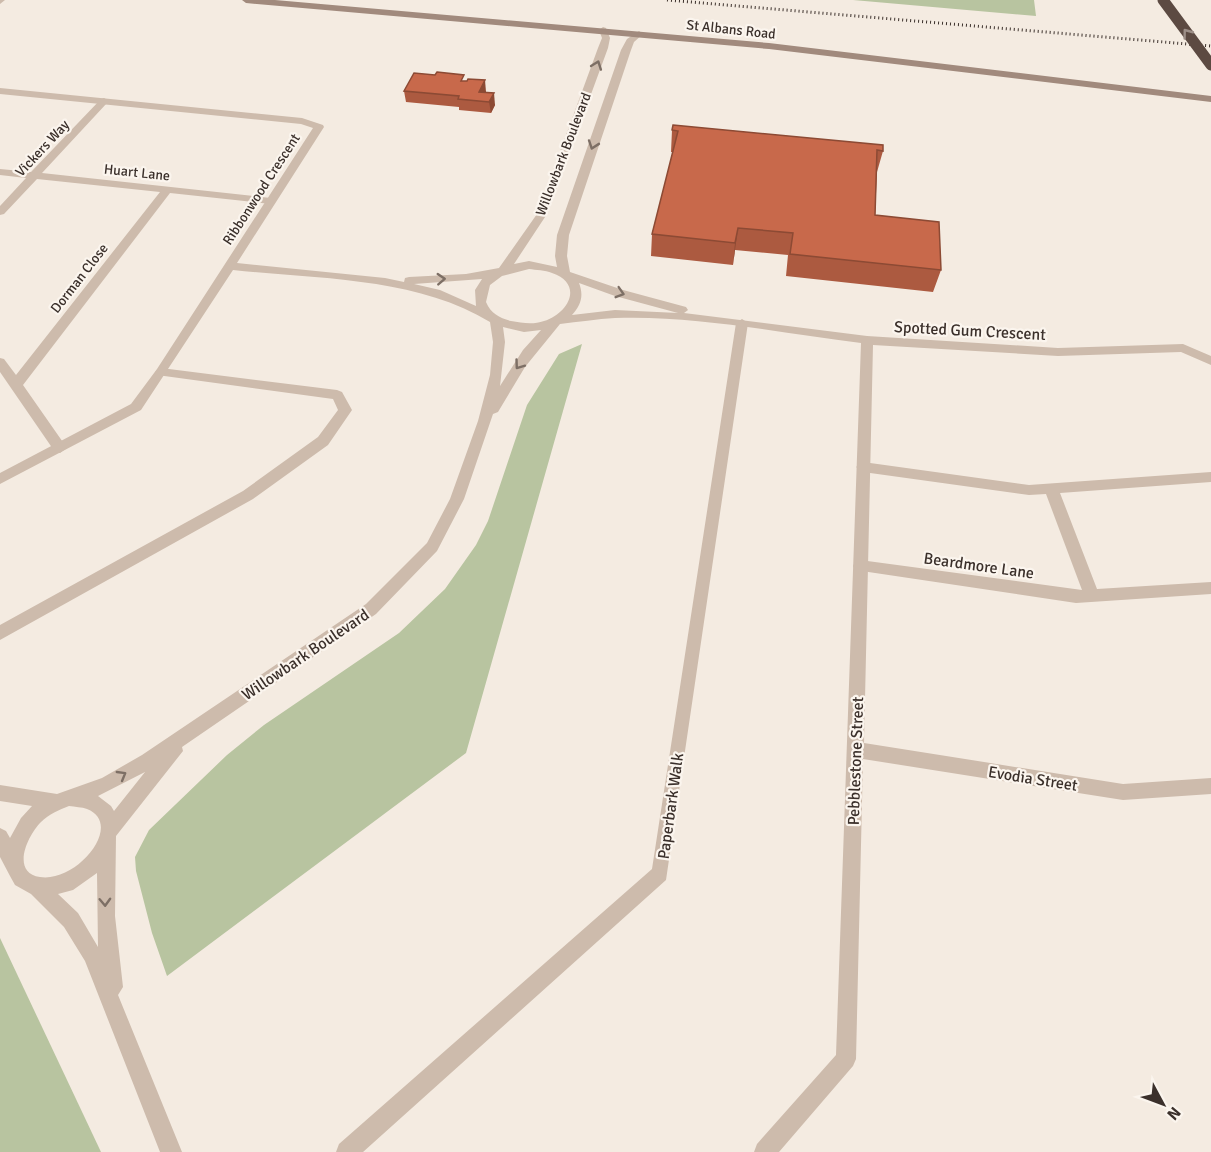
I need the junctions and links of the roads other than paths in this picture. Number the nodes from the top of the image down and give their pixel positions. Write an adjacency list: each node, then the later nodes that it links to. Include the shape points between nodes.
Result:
1 (246, 0): 3 (main road, St Albans Road)
2 (1163, 0): 5 (highway, one-way to 2, bridge)
3 (603, 30): 4 (main road, St Albans Road); 15 (street, Willowbark Boulevard, one-way to 3, via 542,214 603,48)
4 (639, 34): 7 (main road, St Albans Road); 16 (street, Willowbark Boulevard, one-way to 16, via 626,50 563,235 561,256)
5 (1211, 65)
6 (0, 91): 8 (street, Ribbonwood Crescent)
7 (1211, 99)
8 (104, 102): 10 (street, Vickers Way); 12 (street, Ribbonwood Crescent, via 302,121 319,127)
9 (0, 172): 10 (street, Huart Lane)
10 (34, 176): 11 (street, Huart Lane); 13 (street, Vickers Way)
11 (167, 190): 12 (street, Huart Lane); 25 (street, Dorman Close)
12 (271, 201): 14 (street, Ribbonwood Crescent)
13 (0, 212)
14 (230, 266): 17 (street); 24 (street, Ribbonwood Crescent)
15 (501, 271): 16 (street, via 529,264); 17 (street, one-way to 15, via 466,278); 18 (street, via 482,289 480,299)
16 (565, 273): 19 (street, via 578,291 577,302); 20 (street, Spotted Gum Crescent, one-way to 20, via 619,293)
17 (385, 282): 18 (street, via 435,293)
18 (493, 319): 19 (street, via 526,328); 26 (street, Willowbark Boulevard, via 499,342)
19 (559, 321): 20 (street, Spotted Gum Crescent, via 615,314); 26 (street, Willowbark Boulevard, one-way to 26, via 539,338 514,372)
20 (734, 322): 21 (street, Spotted Gum Crescent); 47 (street, Paperbark Walk, via 660,874)
21 (867, 340): 22 (street, Spotted Gum Crescent, via 1058,352 1183,348); 28 (street, Pebblestone Street)
22 (1211, 361)
23 (0, 362): 25 (street)
24 (161, 372): 27 (street, Ribbonwood Crescent, via 136,406); 35 (street, via 337,395 345,410 323,441 248,495)
25 (16, 384): 27 (street)
26 (485, 422): 36 (street, Willowbark Boulevard, via 457,499 432,547 371,609)
27 (60, 448): 30 (street, Ribbonwood Crescent)
28 (863, 467): 31 (street, via 1029,490); 32 (street, Pebblestone Street)
29 (1211, 477): 31 (street)
30 (0, 479)
31 (1051, 488): 34 (street)
32 (860, 566): 34 (street, Beardmore Lane, via 1076,597); 37 (street, Pebblestone Street)
33 (1211, 588): 34 (street, Beardmore Lane)
34 (1092, 596)
35 (0, 633)
36 (202, 724): 40 (street, Willowbark Boulevard, one-way to 36, via 107,784); 42 (street, Willowbark Boulevard, via 161,765)
37 (855, 750): 38 (street, Evodia Street, via 1123,792); 48 (street, Pebblestone Street, via 846,1059)
38 (1211, 786)
39 (0, 793): 40 (street)
40 (62, 800): 42 (street, via 82,798 103,808 108,818); 43 (street, via 37,813 24,826 13,857)
41 (0, 837): 43 (street)
42 (108, 837): 44 (street, via 100,857 87,871 71,882); 45 (street, one-way to 45, via 104,895 108,961)
43 (16, 871): 44 (street, via 24,881)
44 (38, 887): 45 (street, via 71,920 93,955)
45 (117, 1013): 46 (street)
46 (171, 1152)
47 (346, 1152)
48 (765, 1152)

